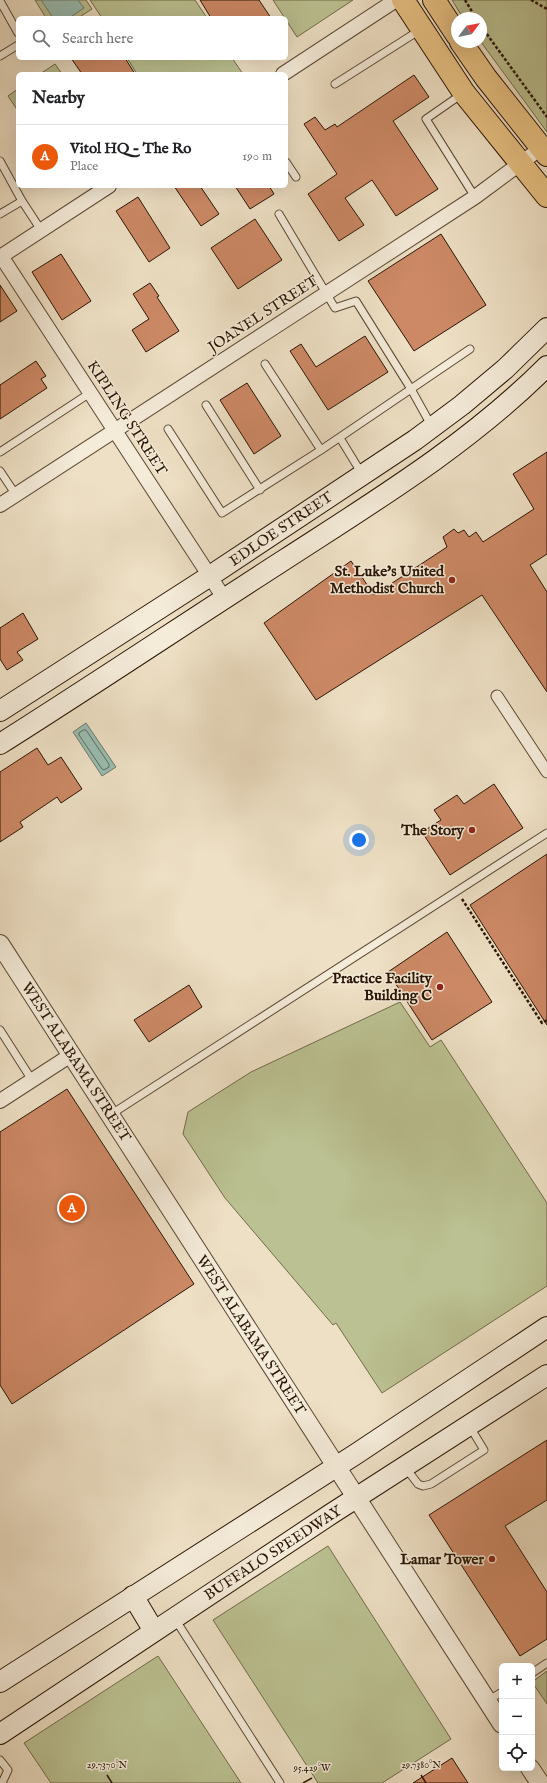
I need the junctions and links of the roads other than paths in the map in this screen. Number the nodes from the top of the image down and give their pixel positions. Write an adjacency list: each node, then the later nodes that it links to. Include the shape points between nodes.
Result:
1 (396, 0): 11 (street)
2 (403, 0): 7 (main road)
3 (434, 0): 5 (main road)
4 (0, 1): 6 (lane)
5 (451, 26)
6 (16, 29)
7 (422, 29): 12 (lane); 13 (main road)
8 (16, 46): 10 (lane)
9 (466, 48): 14 (main road)
10 (0, 56)
11 (286, 72)
12 (335, 84)
13 (464, 93): 16 (main road); 21 (lane, via 426,119)
14 (544, 152): 16 (street, JOANEL STREET)
15 (0, 161): 22 (lane)
16 (520, 164): 20 (main road); 21 (street, JOANEL STREET)
17 (288, 165): 18 (lane)
18 (296, 177)
19 (106, 188): 25 (street)
20 (547, 196)
21 (475, 197): 27 (street, JOANEL STREET)
22 (22, 200): 23 (lane); 25 (lane)
23 (0, 214)
24 (279, 214): 27 (lane)
25 (40, 230): 26 (street)
26 (1, 257): 33 (street, KIPLING STREET)
27 (327, 293): 32 (lane, via 335,308 356,302); 37 (street, JOANEL STREET)
28 (547, 328): 35 (main road, EDLOE STREET, via 505,369)
29 (470, 349): 32 (lane)
30 (265, 364): 39 (lane)
31 (547, 366): 45 (main road, EDLOE STREET, via 531,383 482,424 426,468)
32 (411, 390): 35 (lane); 38 (lane)
33 (90, 393): 37 (street, KIPLING STREET); 40 (lane)
34 (206, 405): 43 (lane)
35 (433, 427): 42 (main road, EDLOE STREET)
36 (168, 429): 43 (lane, via 222,514)
37 (115, 430): 44 (street, JOANEL STREET); 47 (street, KIPLING STREET)
38 (340, 438): 39 (lane); 42 (lane)
39 (321, 450): 43 (lane)
40 (0, 452)
41 (0, 471): 44 (lane)
42 (362, 475): 45 (main road); 47 (main road, EDLOE STREET)
43 (260, 490)
44 (16, 495): 46 (street, JOANEL STREET)
45 (378, 499): 48 (main road, EDLOE STREET)
46 (0, 505)
47 (210, 576): 48 (street, KIPLING STREET); 49 (main road, EDLOE STREET)
48 (224, 598): 50 (main road, EDLOE STREET)
49 (82, 659): 50 (main road); 52 (main road, EDLOE STREET)
50 (97, 683): 53 (main road, EDLOE STREET)
51 (498, 696): 54 (street)
52 (0, 712)
53 (0, 744)
54 (547, 772)
55 (547, 833): 61 (lane)
56 (0, 944): 58 (street, WEST ALABAMA STREET)
57 (0, 1030): 59 (lane)
58 (71, 1056): 59 (street); 61 (street, WEST ALABAMA STREET)
59 (32, 1080): 60 (street)
60 (0, 1101)
61 (110, 1115): 66 (street, WEST ALABAMA STREET)
62 (545, 1334): 66 (main road)
63 (547, 1375): 64 (main road, BUFFALO SPEEDWAY)
64 (469, 1426): 65 (main road, BUFFALO SPEEDWAY); 65 (lane, via 484,1450 430,1484 418,1484)
65 (405, 1466): 67 (main road, BUFFALO SPEEDWAY)
66 (336, 1467): 67 (street, WEST ALABAMA STREET); 68 (main road)
67 (356, 1498): 69 (main road, BUFFALO SPEEDWAY); 74 (street, WEST ALABAMA STREET)
68 (133, 1596): 70 (main road); 73 (main road)
69 (174, 1618): 70 (main road, BUFFALO SPEEDWAY); 80 (lane)
70 (154, 1631): 76 (main road, BUFFALO SPEEDWAY)
71 (547, 1663): 72 (lane)
72 (535, 1671)
73 (0, 1682)
74 (495, 1697): 75 (street, WEST ALABAMA STREET)
75 (499, 1712)
76 (0, 1734)
77 (0, 1760): 79 (lane, via 8,1770)
78 (532, 1771): 81 (street)
79 (2, 1783)
80 (280, 1783)
81 (540, 1783)

